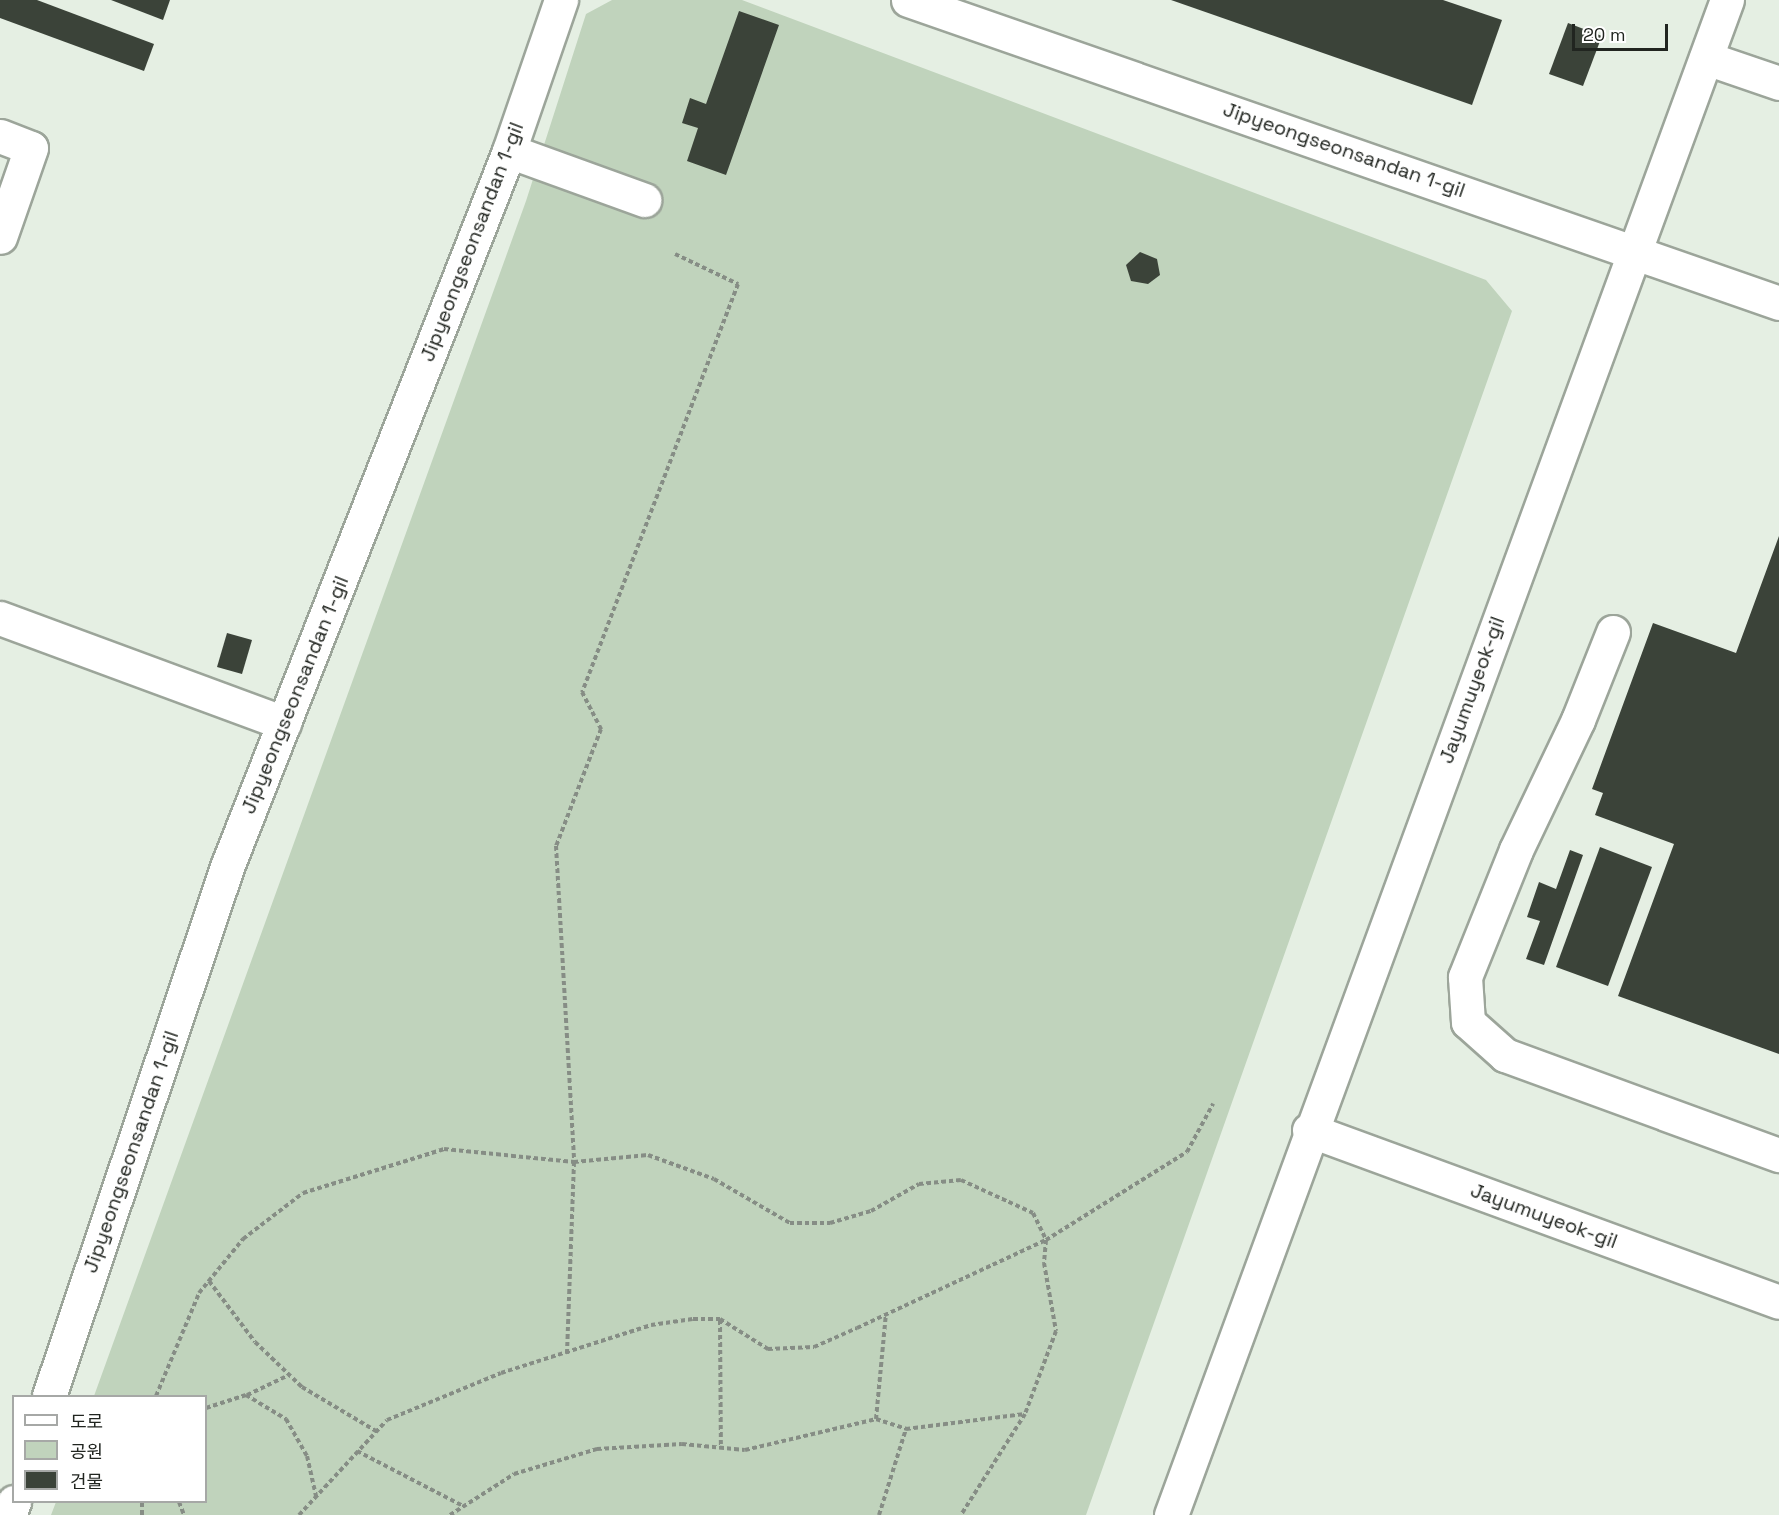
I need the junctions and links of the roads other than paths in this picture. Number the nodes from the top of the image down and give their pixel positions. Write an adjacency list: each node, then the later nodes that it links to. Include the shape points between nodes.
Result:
1 (561, 0): 7 (street, Jipyeongseonsandan 1-gil)
2 (908, 0): 10 (street, Jipyeongseonsandan 1-gil)
3 (1727, 0): 4 (street, Jayumuyeok-gil)
4 (1706, 58): 5 (street); 10 (street, Jayumuyeok-gil)
5 (1779, 83)
6 (0, 136): 9 (street, via 31,148)
7 (509, 151): 8 (street); 14 (street, Jipyeongseonsandan 1-gil)
8 (644, 200)
9 (0, 237)
10 (1635, 250): 11 (street, Jipyeongseonsandan 1-gil); 15 (street, Jayumuyeok-gil)
11 (1779, 303)
12 (0, 618): 14 (street)
13 (1613, 632): 16 (street, via 1578,720 1516,850 1465,977 1468,1022 1505,1056)
14 (284, 723): 18 (street, Jipyeongseonsandan 1-gil, via 227,867)
15 (1309, 1130): 17 (street, Jayumuyeok-gil); 19 (street, Jayumuyeok-gil)
16 (1779, 1155)
17 (1779, 1302)
18 (49, 1395)
19 (1171, 1515)

